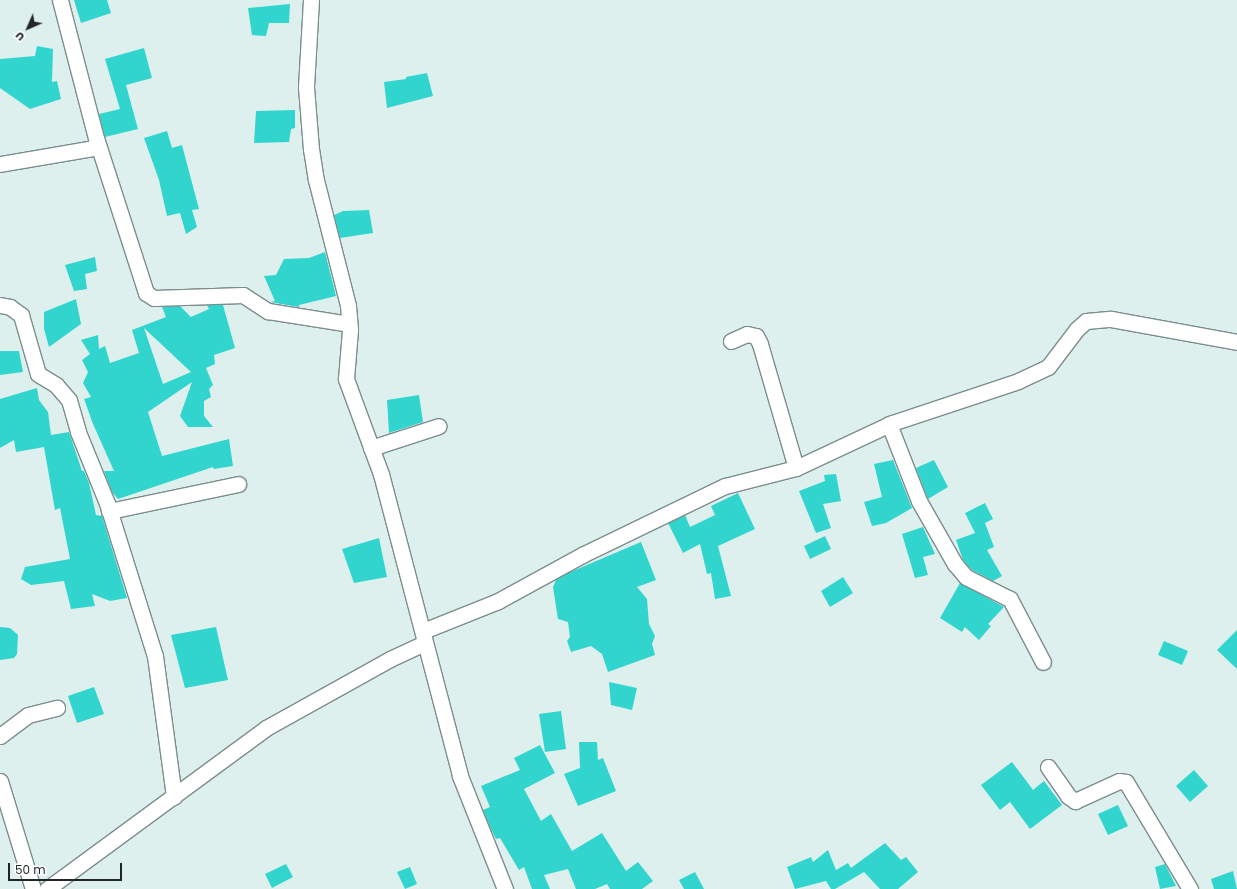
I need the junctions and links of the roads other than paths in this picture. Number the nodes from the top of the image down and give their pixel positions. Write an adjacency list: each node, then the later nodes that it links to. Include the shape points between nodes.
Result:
1 (60, 0): 3 (street)
2 (311, 0): 6 (street, via 306,87 311,149 319,194 348,306)
3 (99, 147): 4 (street); 6 (street, via 149,296 243,294 268,311)
4 (0, 164)
5 (0, 305): 14 (street, via 10,307 21,315 38,374 56,385 69,400 78,432)
6 (349, 324): 11 (street, via 346,379)
7 (731, 341): 12 (street, via 747,334 756,336)
8 (1237, 342): 9 (street, via 1111,319 1086,321 1048,367 1018,381)
9 (889, 424): 12 (street); 16 (street, via 918,501 955,564 966,577 1010,599)
10 (439, 426): 11 (street)
11 (371, 448): 15 (street, via 381,474)
12 (796, 468): 15 (street, via 725,486 679,506)
13 (238, 484): 14 (street)
14 (109, 512): 21 (street, via 155,656)
15 (424, 637): 21 (street, via 390,659 266,728); 24 (street, via 460,776)
16 (1042, 662)
17 (57, 708): 18 (street, via 28,715)
18 (0, 736)
19 (1048, 767): 25 (street, via 1068,796 1075,801 1118,781 1126,782)
20 (0, 781): 22 (street)
21 (174, 797): 23 (street)
22 (33, 889)
23 (47, 889)
24 (505, 889)
25 (1190, 889)

